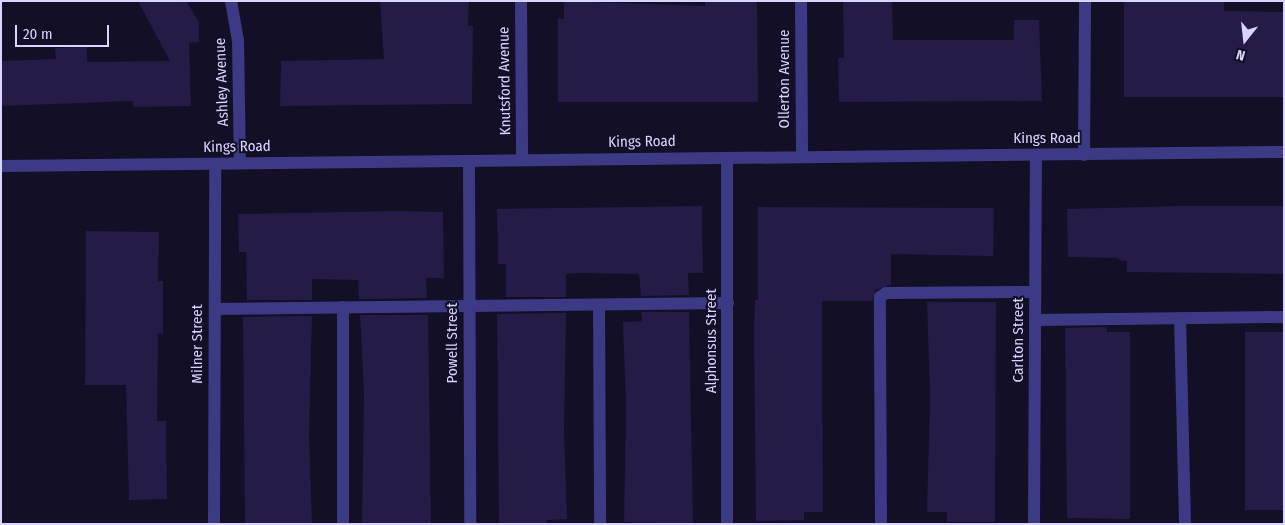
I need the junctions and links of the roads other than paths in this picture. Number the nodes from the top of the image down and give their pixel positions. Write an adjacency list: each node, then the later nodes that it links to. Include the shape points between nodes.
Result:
1 (230, 1): 12 (street, Ashley Avenue, via 238,40)
2 (520, 1): 10 (street, Knutsford Avenue)
3 (801, 1): 8 (street, Ollerton Avenue)
4 (1085, 1): 6 (street)
5 (1284, 152): 6 (street, Kings Road)
6 (1084, 155): 7 (street, Kings Road)
7 (1036, 156): 8 (street, Kings Road); 15 (street, Carlton Street)
8 (802, 157): 9 (street, Kings Road)
9 (728, 158): 10 (street, Kings Road); 16 (street, Alphonsus Street)
10 (522, 160): 11 (street, Kings Road)
11 (469, 162): 12 (street, Kings Road); 17 (street, Powell Street)
12 (240, 163): 13 (street, Kings Road)
13 (215, 164): 14 (street, Kings Road); 20 (street, Milner Street)
14 (1, 166)
15 (1035, 292): 23 (street, Carlton Street); 29 (street, via 886,293 880,297)
16 (728, 303): 18 (street); 28 (street, Alphonsus Street)
17 (469, 305): 18 (street); 19 (street); 26 (street, Powell Street)
18 (599, 305): 27 (street)
19 (343, 307): 20 (street); 25 (street)
20 (215, 309): 24 (street, Milner Street)
21 (1284, 317): 22 (street)
22 (1180, 318): 23 (street); 31 (street)
23 (1035, 320): 30 (street, Carlton Street)
24 (214, 524)
25 (343, 524)
26 (470, 524)
27 (600, 524)
28 (728, 524)
29 (881, 524)
30 (1034, 524)
31 (1185, 524)

